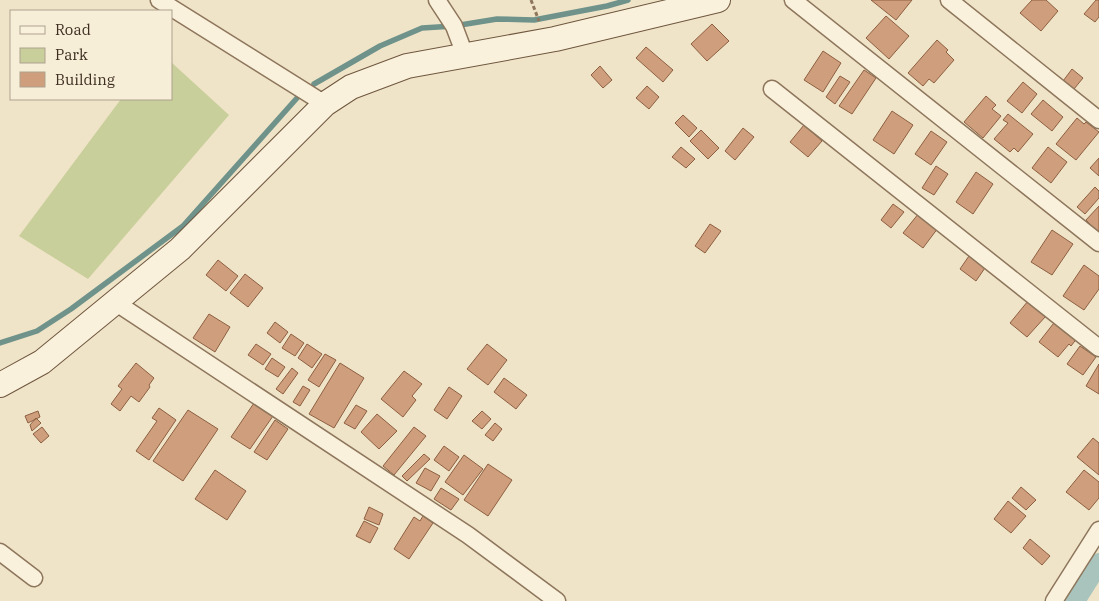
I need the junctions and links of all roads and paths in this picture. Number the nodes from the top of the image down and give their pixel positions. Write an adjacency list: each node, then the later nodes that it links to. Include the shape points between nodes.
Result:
1 (158, 0): 8 (street)
2 (437, 0): 6 (street, via 454,26)
3 (718, 0): 6 (street, via 555,39)
4 (792, 0): 10 (street)
5 (949, 0): 9 (street)
6 (465, 55): 8 (street, via 407,66 351,87)
7 (772, 89): 12 (street)
8 (325, 104): 11 (street, via 180,249)
9 (1099, 120)
10 (1099, 243)
11 (115, 302): 13 (street, via 42,362); 17 (street, via 468,536)
12 (1099, 348)
13 (0, 385)
14 (1099, 530): 18 (street)
15 (0, 552): 16 (street)
16 (34, 578)
17 (556, 601)
18 (1054, 601)

